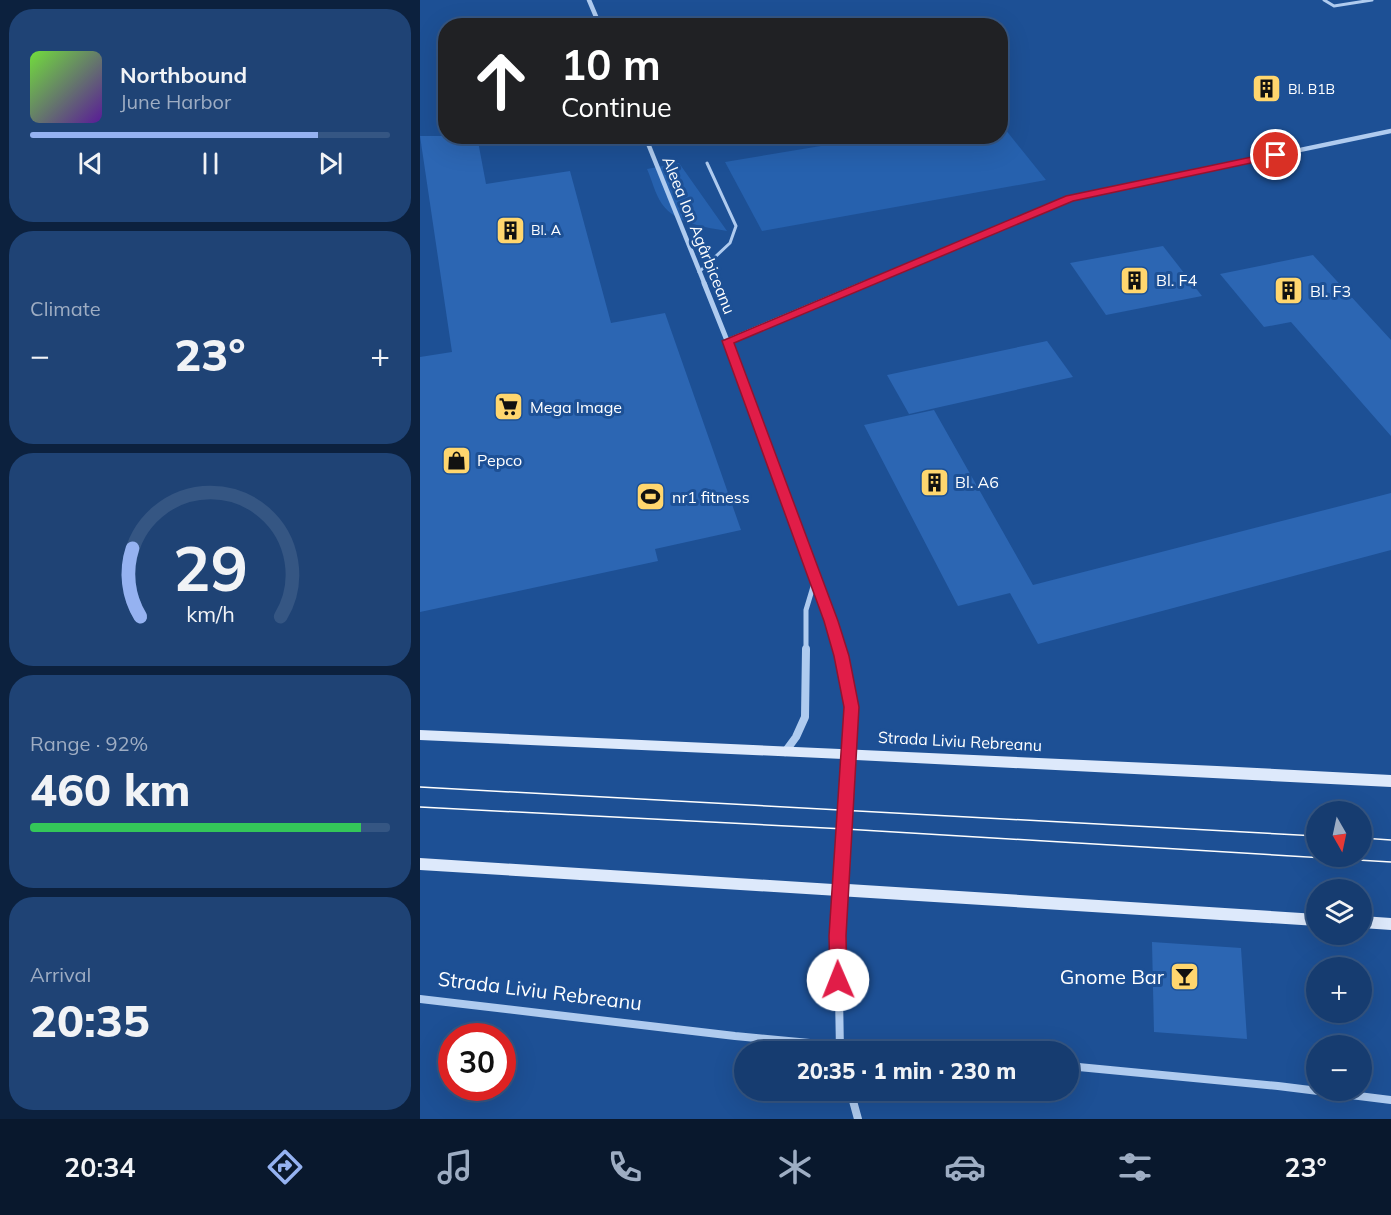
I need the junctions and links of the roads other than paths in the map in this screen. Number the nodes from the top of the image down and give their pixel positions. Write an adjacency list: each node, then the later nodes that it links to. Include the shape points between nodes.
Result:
1 (590, 0): 4 (street)
2 (1324, 0): 3 (lane, via 1334,6)
3 (1372, 0)
4 (597, 18)
5 (1391, 131): 9 (street, via 1070,198)
6 (648, 144): 8 (street, Aleea Ion Agârbiceanu)
7 (706, 163): 8 (lane, via 736,226 730,243)
8 (699, 272): 9 (street, Aleea Ion Agârbiceanu)
9 (728, 341): 10 (street, Aleea Ion Agârbiceanu)
10 (815, 580): 12 (street, via 806,610 805,717); 13 (street, Aleea Ion Agârbiceanu, via 844,666 852,707)
11 (420, 735): 12 (street, Strada Liviu Rebreanu)
12 (785, 752): 13 (street, Strada Liviu Rebreanu)
13 (850, 755): 14 (street, Strada Liviu Rebreanu); 16 (street)
14 (1391, 781)
15 (420, 864): 16 (street)
16 (840, 891): 17 (street); 22 (street)
17 (1306, 919)
18 (1372, 923): 19 (street)
19 (1391, 924)
20 (420, 999): 21 (street, Strada Liviu Rebreanu)
21 (783, 1041)
22 (840, 1041)
23 (1079, 1067): 24 (street)
24 (1391, 1100)
25 (853, 1101): 26 (street)
26 (858, 1119)

